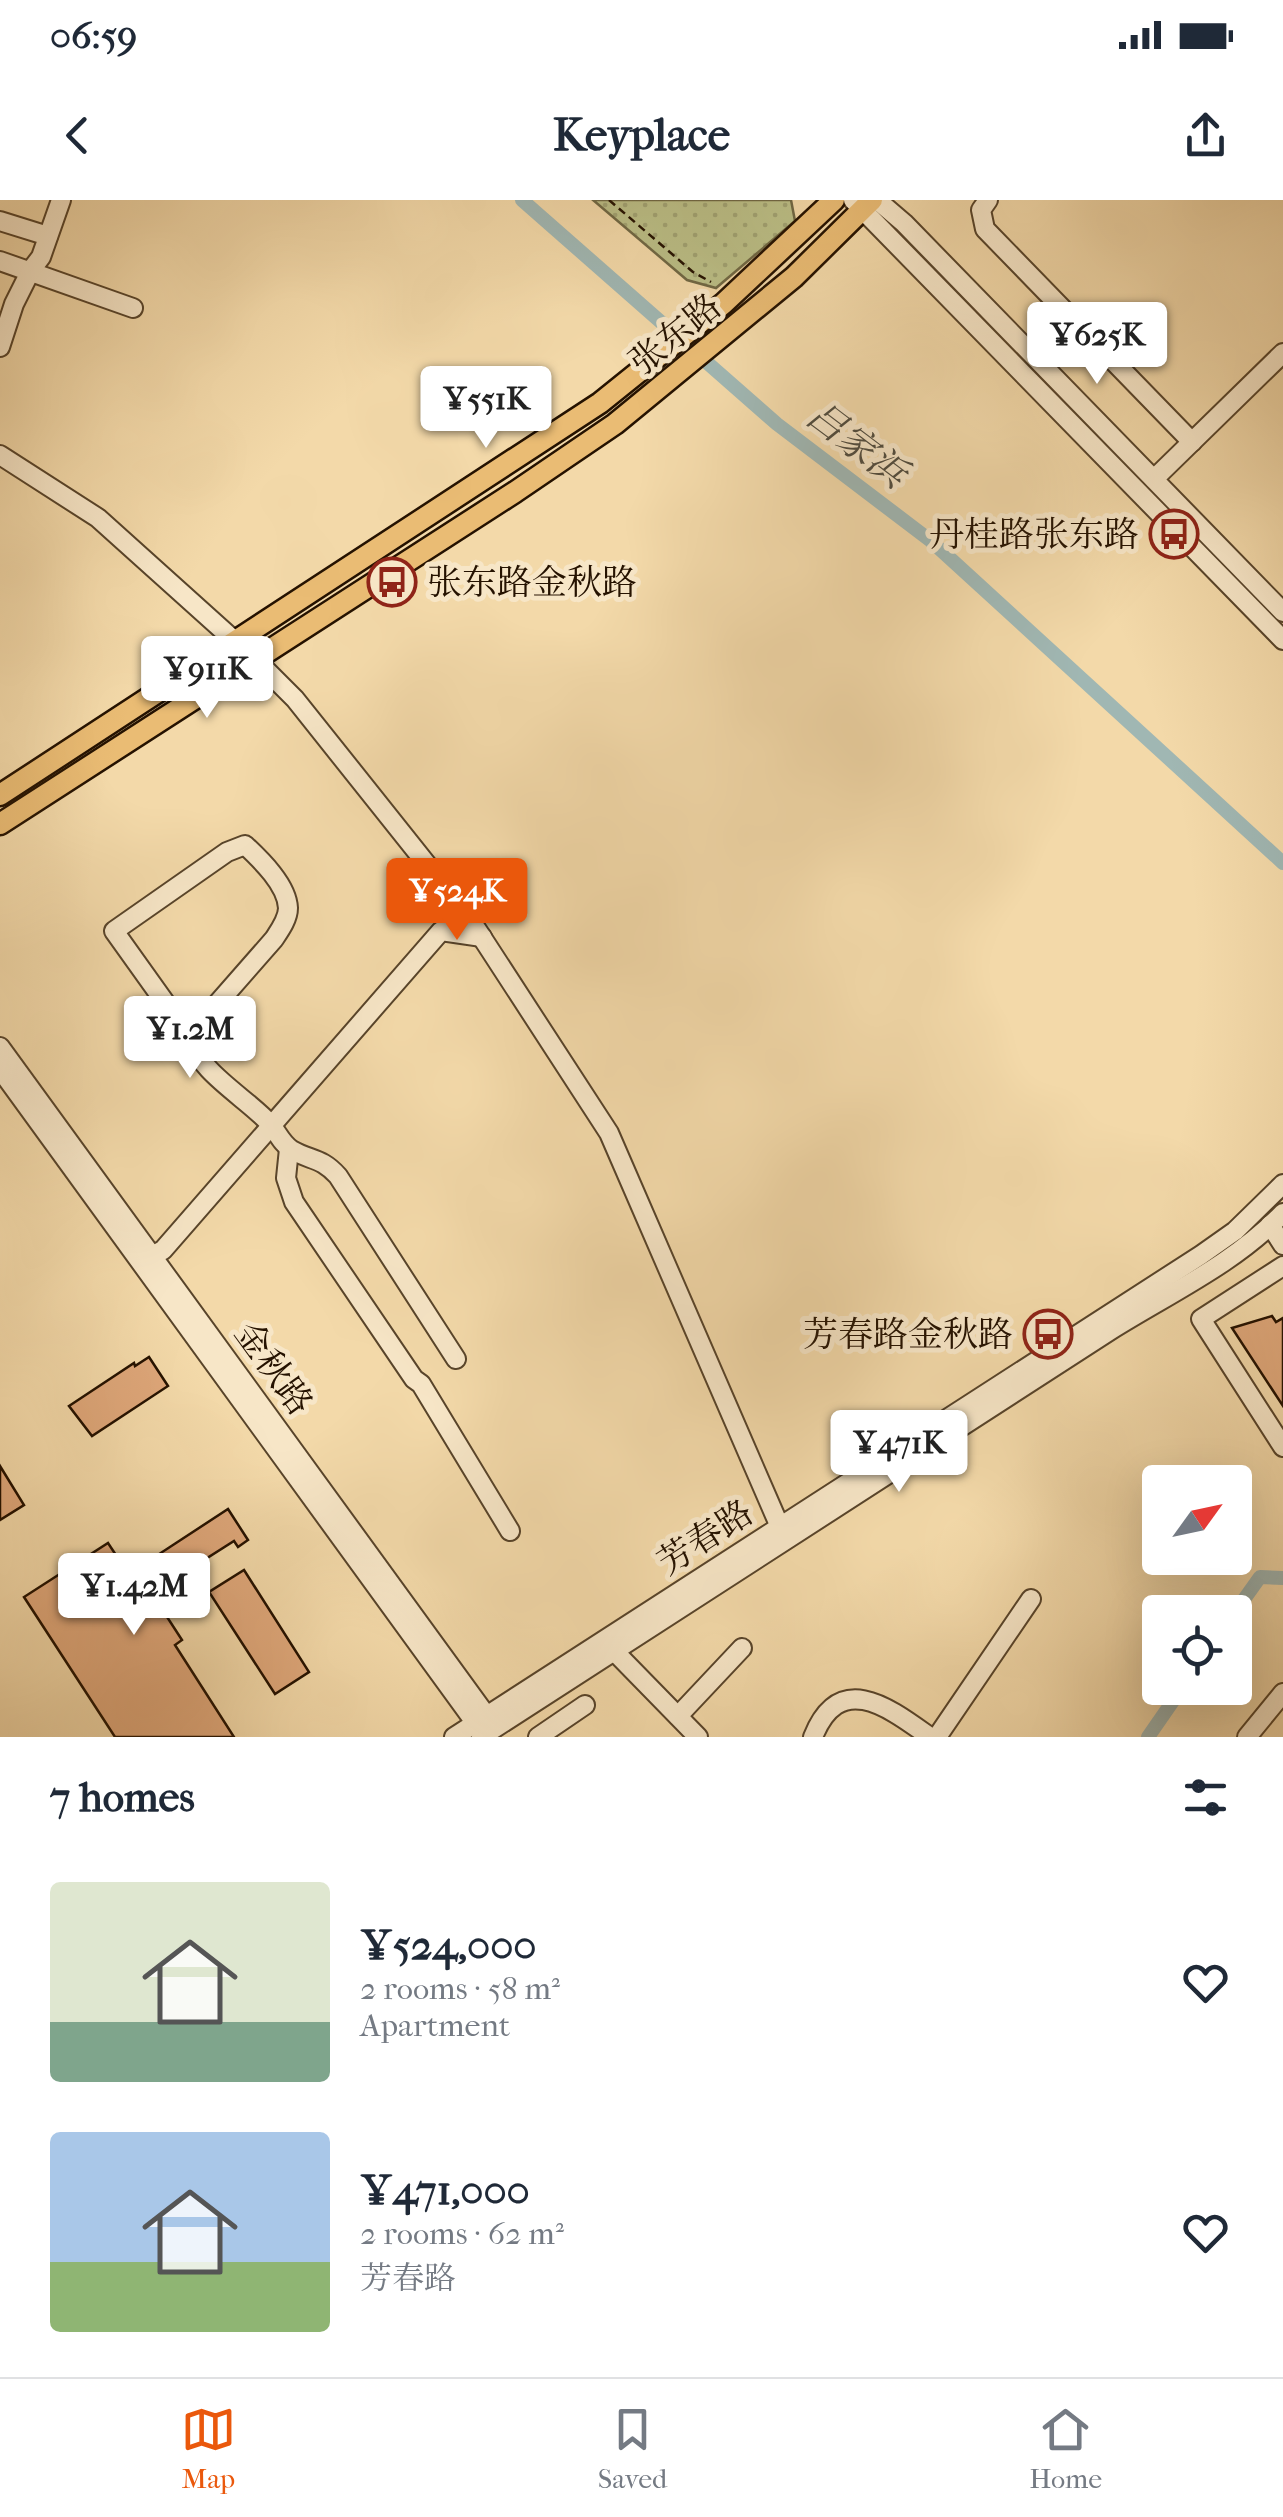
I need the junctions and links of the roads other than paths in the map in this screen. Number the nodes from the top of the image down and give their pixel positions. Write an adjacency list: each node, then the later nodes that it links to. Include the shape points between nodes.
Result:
1 (61, 200): 6 (street)
2 (834, 200): 17 (main road, 张东路, via 641,372)
3 (988, 200): 12 (street, via 981,210 985,229)
4 (866, 202): 14 (street, via 904,223); 16 (street); 18 (main road, 张东路, via 804,269 660,388 568,457)
5 (0, 222): 6 (street)
6 (48, 236): 8 (street)
7 (0, 261): 8 (street)
8 (30, 270): 9 (street); 10 (street)
9 (132, 308)
10 (0, 347)
11 (1283, 354): 12 (street)
12 (1192, 442): 14 (street)
13 (0, 455): 17 (street, via 98,518)
14 (1154, 479): 15 (street)
15 (1283, 612)
16 (1283, 640)
17 (237, 642): 18 (street); 19 (main road, 张东路)
18 (256, 660): 20 (main road, 张东路); 21 (street, via 296,699)
19 (0, 795)
20 (0, 824)
21 (482, 937): 25 (street, via 441,930); 36 (street, via 609,1133)
22 (189, 1036): 22 (street, via 114,931 245,845 284,895 285,921); 25 (street, via 230,1090)
23 (0, 1047): 30 (street, 金秋路)
24 (0, 1069): 46 (street, 金秋路)
25 (270, 1124): 26 (street); 30 (street)
26 (289, 1149): 34 (street, via 324,1161 338,1176); 37 (street, via 286,1178 294,1202 421,1384)
27 (1283, 1184): 36 (street, 芳春路, via 1201,1255)
28 (1277, 1219): 29 (street); 32 (street, 芳春路)
29 (1283, 1245)
30 (152, 1256): 46 (street, 金秋路)
31 (1283, 1266): 33 (street)
32 (1181, 1290): 33 (street); 40 (street, 芳春路)
33 (1201, 1319): 35 (street)
34 (456, 1359)
35 (1283, 1447)
36 (780, 1527): 46 (street, 芳春路)
37 (510, 1531)
38 (1031, 1599): 51 (street)
39 (742, 1648): 44 (street)
40 (614, 1651): 42 (street, 芳春路); 44 (street)
41 (1283, 1693): 52 (street)
42 (540, 1699): 45 (street); 46 (street, 芳春路)
43 (585, 1705): 45 (street)
44 (678, 1716): 49 (street)
45 (559, 1722): 48 (street)
46 (484, 1728): 47 (street, 芳春路)
47 (454, 1737)
48 (538, 1737)
49 (698, 1737)
50 (812, 1737): 51 (street, via 839,1700 853,1697)
51 (934, 1737)
52 (1248, 1737)

